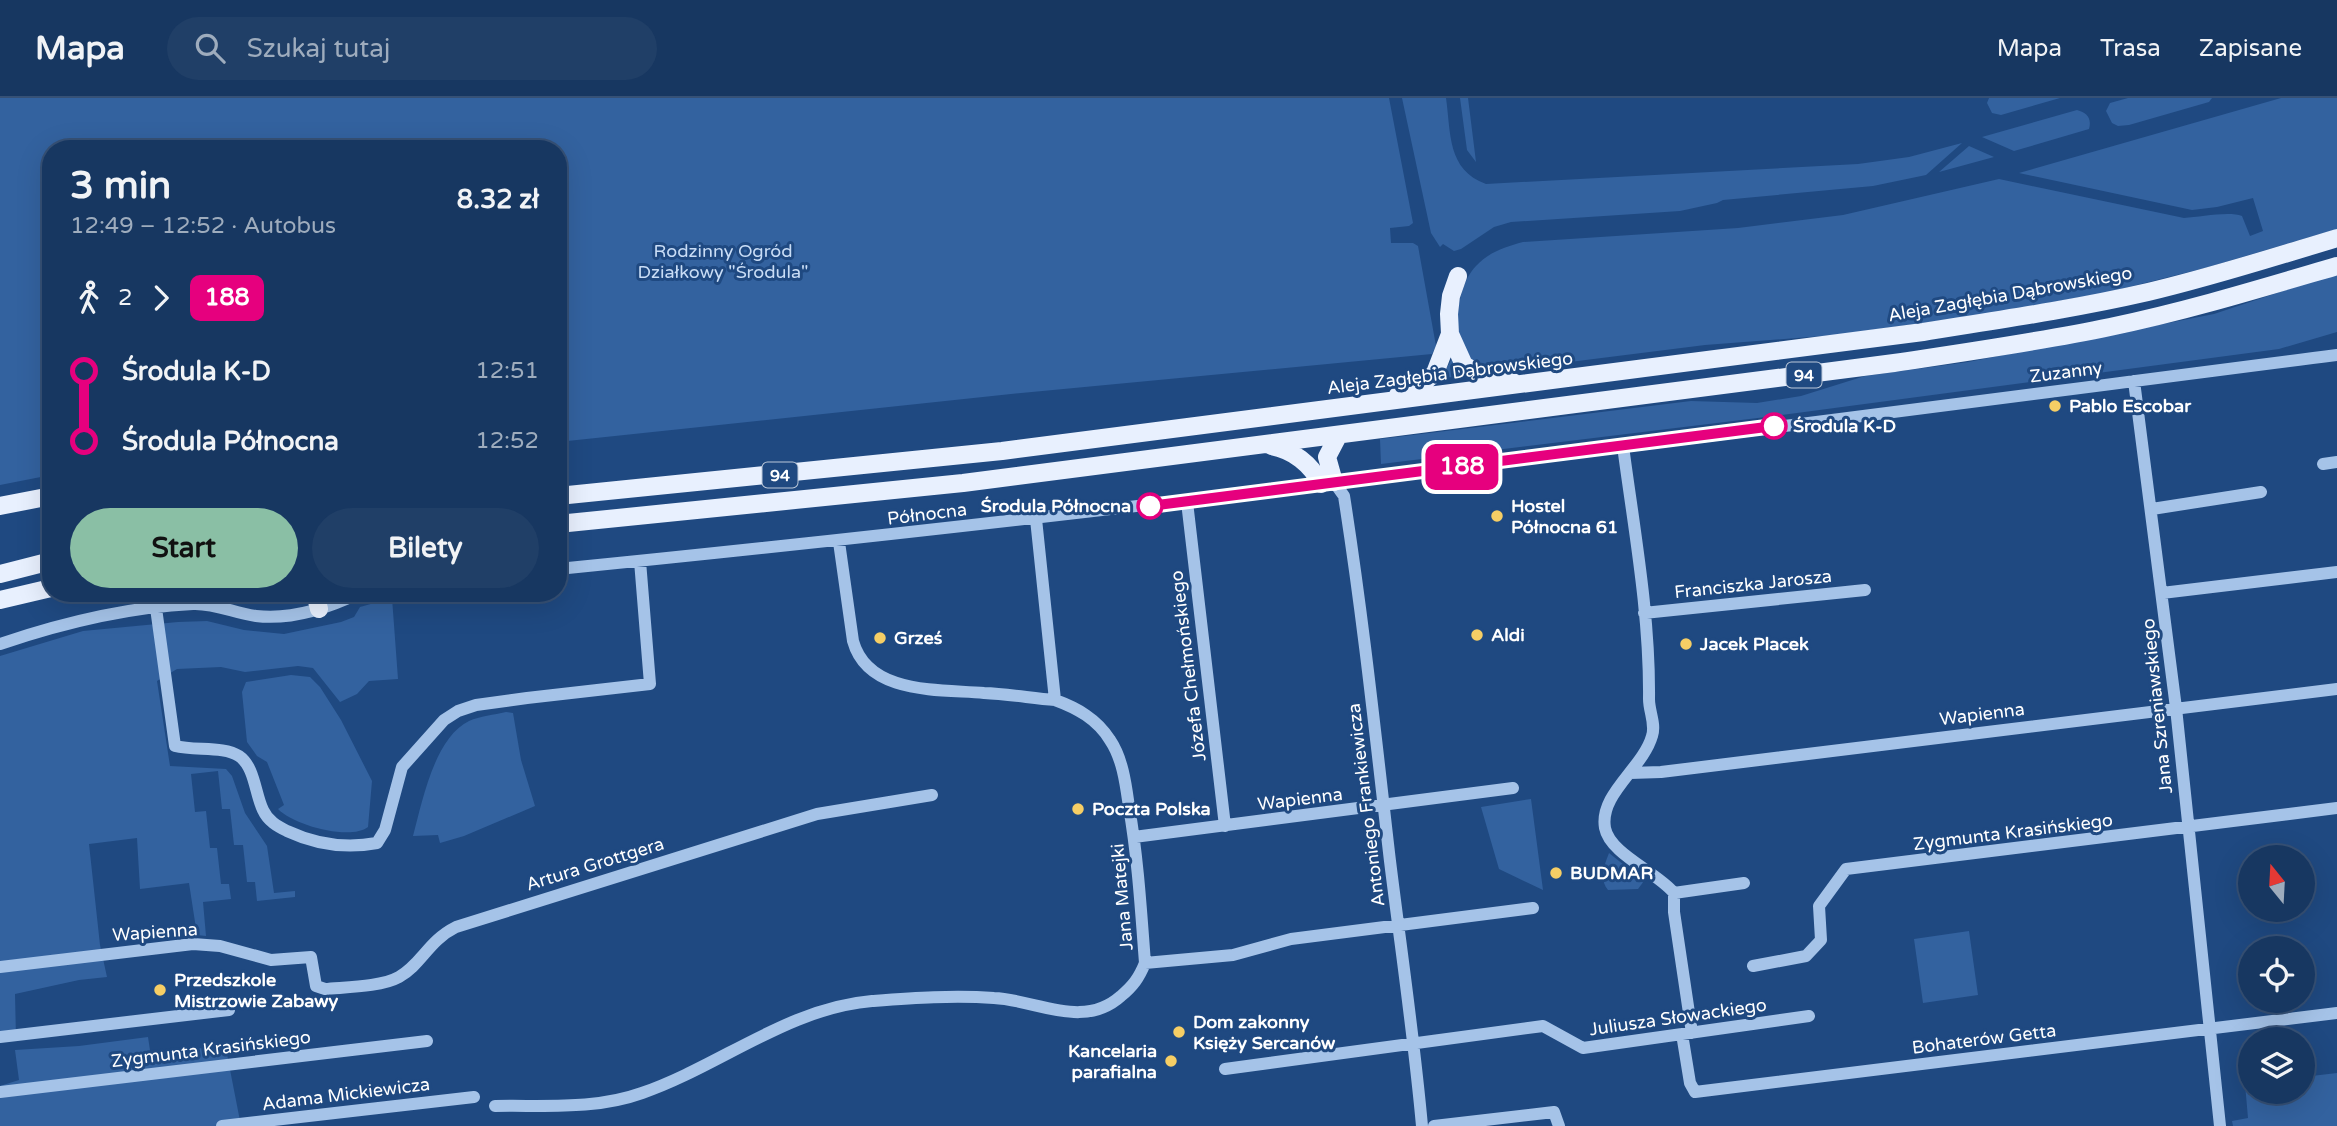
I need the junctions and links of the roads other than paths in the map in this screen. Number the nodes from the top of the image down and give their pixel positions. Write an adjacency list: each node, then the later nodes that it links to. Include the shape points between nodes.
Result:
1 (2337, 238): 7 (main road, Aleja Zagłębia Dąbrowskiego / 94, via 2148,292 2041,313)
2 (2337, 266): 10 (main road, 94, via 2196,306 2014,345)
3 (1458, 276): 4 (main road, via 1450,305)
4 (1450, 334): 7 (main road, via 1464,365 1477,373); 8 (main road, via 1435,373)
5 (2337, 355): 6 (street, Zuzanny)
6 (2134, 381): 9 (street, Zuzanny); 21 (street, Jana Szreniawskiego)
7 (1523, 384): 8 (main road, Aleja Zagłębia Dąbrowskiego / 94)
8 (1386, 402): 17 (main road, Aleja Zagłębia Dąbrowskiego / 94, via 1002,451)
9 (1799, 423): 12 (street, Północna)
10 (1338, 436): 11 (main road, 94); 15 (main road, via 1327,457)
11 (1264, 445): 15 (main road, via 1286,449); 23 (main road, 94, via 963,484)
12 (1623, 446): 15 (street, Północna); 36 (street)
13 (2337, 462): 14 (street)
14 (2323, 464)
15 (1328, 483): 19 (street, Północna); 44 (street, Antoniego Frankiewicza, via 1344,496)
16 (2261, 492): 21 (street)
17 (567, 495)
18 (42, 498): 20 (main road)
19 (1187, 502): 22 (street, Północna); 46 (street, Józefa Chełmońskiego)
20 (0, 506)
21 (2152, 509): 32 (street, Jana Szreniawskiego)
22 (1036, 519): 24 (street, Północna); 39 (street)
23 (567, 523)
24 (839, 542): 25 (street, Północna); 39 (street, Jana Matejki, via 856,653 875,673 928,690)
25 (640, 561): 27 (street, Północna); 35 (street, via 650,684 458,711 444,720 402,767 386,830 377,843 361,846 309,841 278,826 263,811 241,757 226,750 175,746)
26 (42, 563): 29 (main road)
27 (567, 568)
28 (2337, 572): 32 (street)
29 (0, 574)
30 (42, 590): 33 (main road)
31 (1865, 590): 36 (street, Franciszka Jarosza)
32 (2162, 593): 40 (street, Jana Szreniawskiego)
33 (0, 600)
34 (315, 602): 35 (street, via 287,615 256,616 195,604)
35 (156, 608): 37 (street, via 72,622)
36 (1644, 613): 41 (street, via 1654,725)
37 (0, 644)
38 (2337, 689): 40 (street, Wapienna)
39 (1055, 700): 48 (street, Jana Matejki, via 1092,718 1111,741 1124,777)
40 (2176, 708): 41 (street, Wapienna); 47 (street, Jana Szreniawskiego)
41 (1630, 774): 50 (street, via 1608,802 1605,832 1614,846)
42 (1513, 788): 44 (street, Wapienna)
43 (932, 796): 53 (street, Artura Grottgera, via 817,814 456,927 437,938 411,968 385,982 325,989 316,986)
44 (1384, 806): 46 (street, Wapienna); 52 (street, Antoniego Frankiewicza)
45 (2337, 808): 47 (street, Zygmunta Krasińskiego)
46 (1225, 826): 48 (street, Wapienna)
47 (2188, 828): 55 (street, Zygmunta Krasińskiego, via 1846,869 1819,906 1821,940 1806,956); 60 (street, Jana Szreniawskiego)
48 (1134, 837): 54 (street, Jana Matejki)
49 (1744, 883): 50 (street)
50 (1674, 892): 61 (street)
51 (1533, 908): 52 (street)
52 (1397, 924): 54 (street, via 1291,939 1233,955); 64 (street, Antoniego Frankiewicza)
53 (311, 957): 56 (street, Wapienna, via 271,960 193,944)
54 (1146, 963): 68 (street, Jana Matejki, via 1138,981 1116,1001 1083,1014 961,996 858,1002 808,1015 640,1094 563,1107)
55 (1753, 966)
56 (0, 967)
57 (229, 1010): 62 (street)
58 (2337, 1013): 60 (street, Bohaterów Getta)
59 (1809, 1016): 61 (street, Juliusza Słowackiego)
60 (2211, 1028): 61 (street, Bohaterów Getta, via 1695,1092 1690,1083); 73 (street, Jana Szreniawskiego)
61 (1687, 1034): 64 (street, Juliusza Słowackiego, via 1583,1048 1543,1026)
62 (0, 1037)
63 (427, 1041): 66 (street, Zygmunta Krasińskiego)
64 (1414, 1045): 65 (street, Juliusza Słowackiego); 70 (street, Antoniego Frankiewicza)
65 (1225, 1069)
66 (0, 1093)
67 (474, 1097): 69 (street, Adama Mickiewicza)
68 (495, 1106)
69 (222, 1126)
70 (1422, 1126)
71 (1434, 1126): 72 (street, via 1554,1112)
72 (1559, 1126)
73 (2220, 1126)

